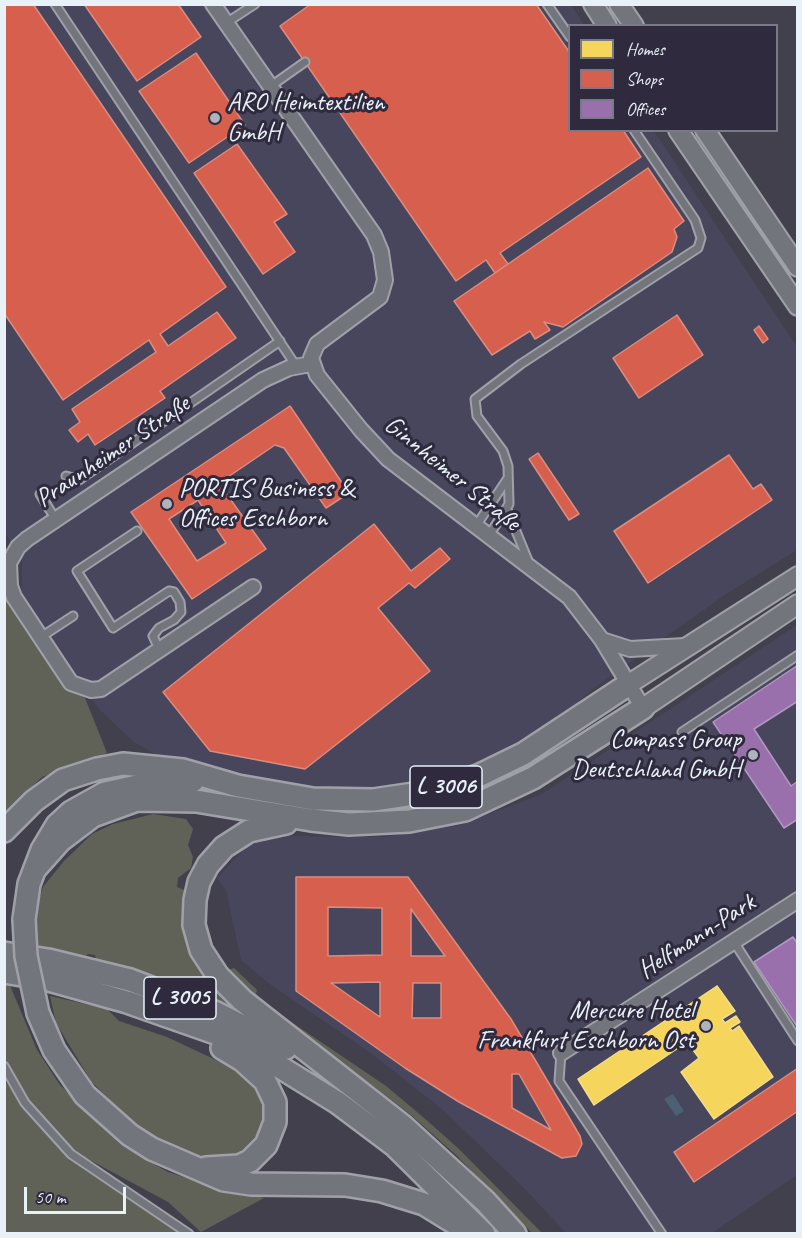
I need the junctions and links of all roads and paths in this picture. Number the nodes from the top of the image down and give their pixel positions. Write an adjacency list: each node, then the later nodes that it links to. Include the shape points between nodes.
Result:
1 (55, 4): 18 (lane)
2 (255, 4): 7 (lane)
3 (547, 4): 10 (lane)
4 (593, 4): 8 (main road)
5 (619, 4): 9 (main road)
6 (219, 6): 7 (street)
7 (226, 22): 12 (street)
8 (606, 24)
9 (633, 24)
10 (568, 34)
11 (305, 62): 12 (lane)
12 (271, 86): 19 (street, via 374,235 385,268 380,297 317,344)
13 (635, 132): 22 (lane, via 695,220 701,238 698,248 479,394 474,404 477,416 506,458)
14 (679, 132): 17 (main road)
15 (706, 132): 16 (main road)
16 (798, 267)
17 (798, 306)
18 (280, 341): 20 (lane); 21 (lane, via 79,480)
19 (312, 364): 20 (street, Praunheimer Straße); 26 (street, Ginnheimer Straße, via 374,444)
20 (296, 366): 25 (street, Praunheimer Straße, via 263,380)
21 (66, 476)
22 (509, 476): 24 (lane); 26 (lane)
23 (40, 494): 25 (lane)
24 (507, 509): 28 (lane); 29 (lane)
25 (57, 520): 34 (street, Praunheimer Straße, via 18,547 9,563 14,597)
26 (475, 527): 28 (street, Ginnheimer Straße)
27 (137, 531): 37 (lane, via 77,571 113,628 169,591 174,592 181,612 153,636)
28 (488, 537): 29 (street, Ginnheimer Straße)
29 (530, 565): 35 (street, Ginnheimer Straße, via 569,597)
30 (798, 576): 36 (main road, L 3006)
31 (253, 587): 37 (street, Praunheimer Straße)
32 (798, 604): 40 (main road, L 3006)
33 (73, 616): 34 (lane)
34 (41, 637): 37 (street, Praunheimer Straße, via 71,683 91,690 100,689)
35 (602, 640): 36 (street, via 630,649); 39 (street, Ginnheimer Straße)
36 (690, 645): 39 (main road, L 3006)
37 (160, 651)
38 (798, 655): 41 (lane)
39 (629, 684): 40 (street, Ginnheimer Straße); 42 (highway, L 3006, via 524,754 480,775 434,790 392,799 351,801 290,796)
40 (643, 708): 44 (highway, L 3006, via 533,778 465,810 390,823)
41 (682, 732)
42 (238, 786): 43 (highway, via 172,781); 45 (highway, via 183,770 118,765 82,773 49,789)
43 (129, 795): 44 (highway, via 196,801); 55 (highway, bridge, via 76,828 35,869 24,919 26,956 38,1013 68,1072 105,1115 152,1149)
44 (326, 822): 54 (highway, via 276,824 249,831 224,847 208,865 197,891 194,925 201,950 218,976 260,1015)
45 (4, 831)
46 (798, 900): 47 (street, Helfmann-Park)
47 (734, 942): 51 (lane); 52 (street, Helfmann-Park)
48 (4, 952): 54 (highway, L 3005, via 92,970 174,995 249,1028)
49 (4, 972): 50 (highway, L 3005, via 96,993)
50 (198, 1029): 55 (highway, via 265,1081 275,1102 275,1122 267,1145 250,1161 228,1168); 58 (highway, L 3005, via 254,1051 338,1103 394,1145)
51 (798, 1041)
52 (561, 1053): 60 (lane, via 559,1081)
53 (4, 1066): 56 (lane, via 25,1103 71,1154)
54 (342, 1078): 59 (highway, L 3005, via 403,1126)
55 (195, 1168): 57 (highway, via 224,1180 250,1184 345,1185 382,1191 424,1204)
56 (189, 1233)
57 (472, 1233)
58 (484, 1233)
59 (515, 1233)
60 (662, 1233)

